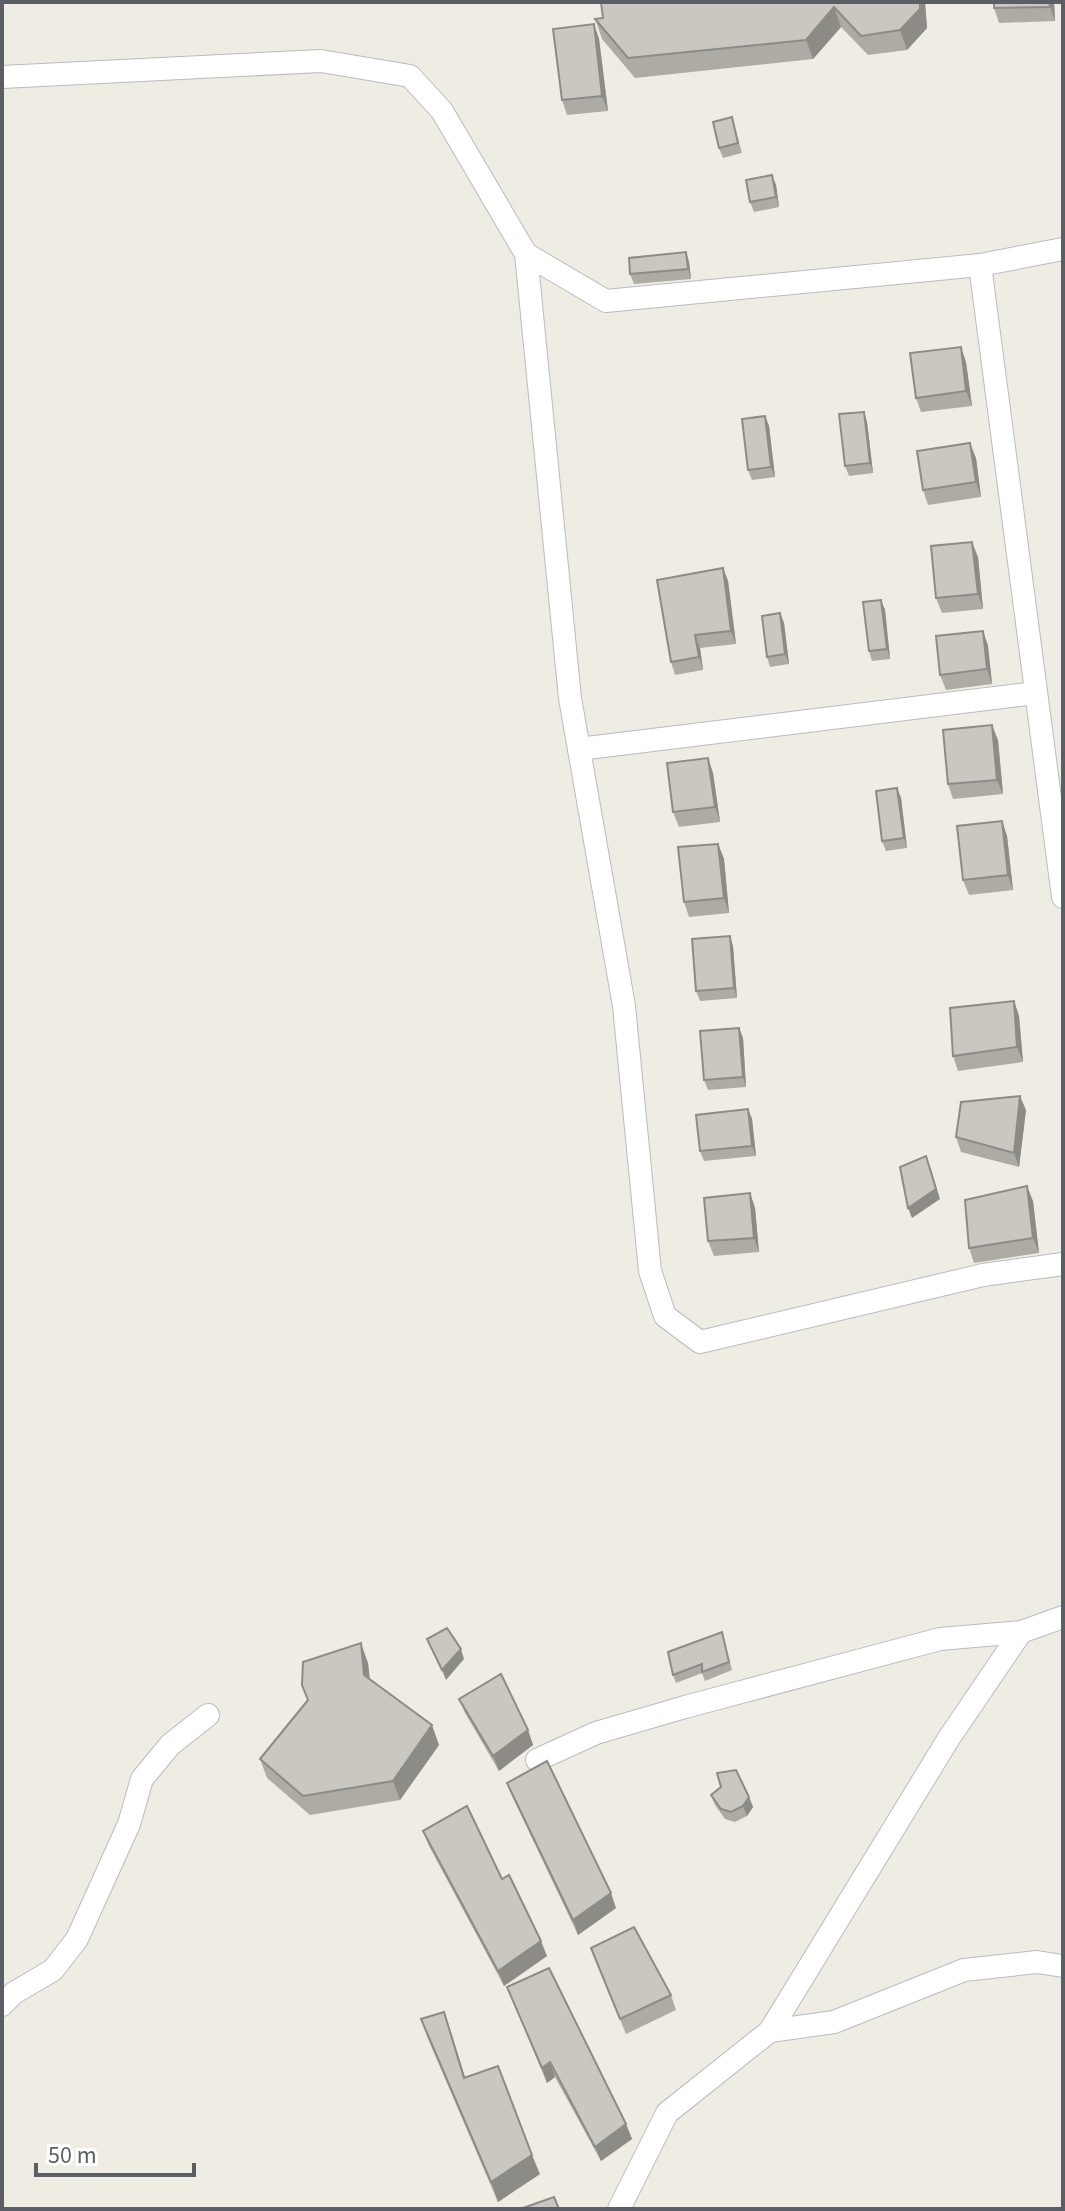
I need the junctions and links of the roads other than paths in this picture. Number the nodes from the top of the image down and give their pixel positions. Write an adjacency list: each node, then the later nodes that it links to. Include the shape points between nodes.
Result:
1 (2, 77): 3 (street, via 321,61 410,76 442,111)
2 (1063, 249): 4 (street)
3 (526, 254): 4 (street, via 606,301); 6 (street)
4 (980, 265): 5 (street)
5 (1036, 693): 6 (street); 7 (street)
6 (579, 749): 8 (street, via 624,1006 650,1271 665,1316 700,1342 983,1275)
7 (1063, 897)
8 (1063, 1264)
9 (1063, 1617): 10 (street)
10 (1021, 1632): 12 (street, via 940,1639 895,1650 596,1733); 15 (street, via 949,1738)
11 (208, 1715): 14 (street, via 170,1745 142,1779 129,1824 77,1939 53,1970)
12 (537, 1760)
13 (1063, 1966): 15 (street, via 1037,1962 964,1970 834,2022)
14 (2, 2005)
15 (770, 2031): 16 (street, via 667,2113)
16 (619, 2209)

